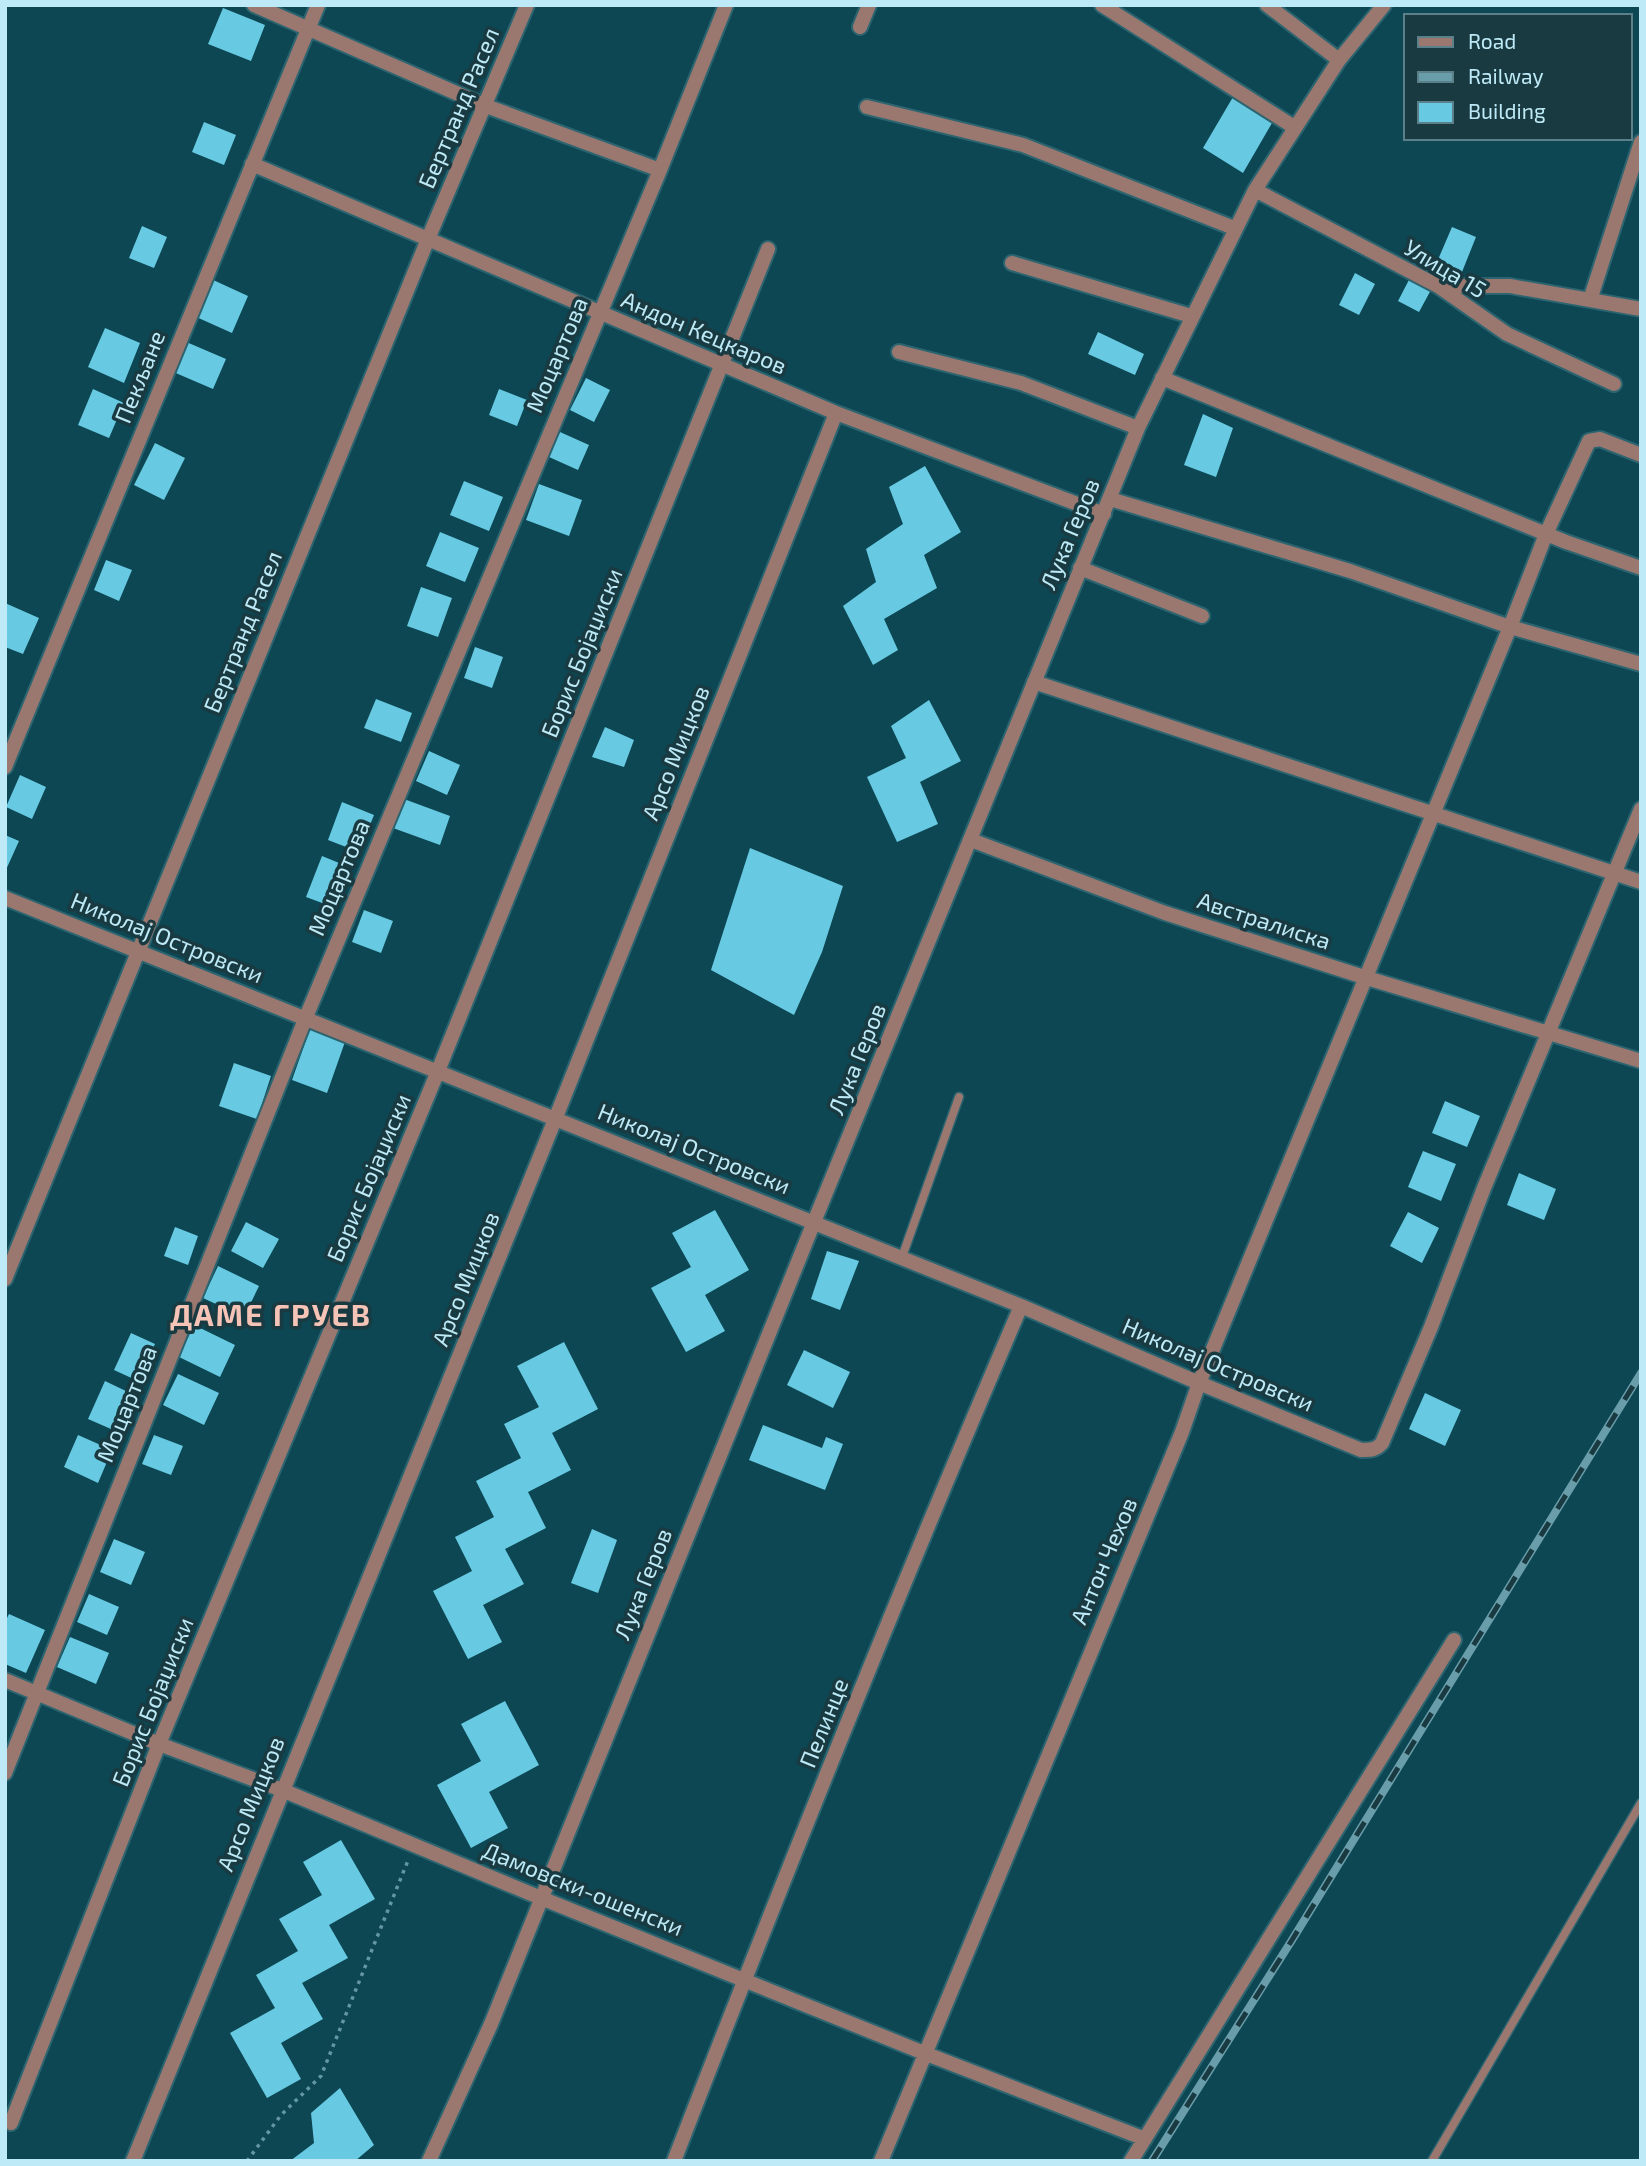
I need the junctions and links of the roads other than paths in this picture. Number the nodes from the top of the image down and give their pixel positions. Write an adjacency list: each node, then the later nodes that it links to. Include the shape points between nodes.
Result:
1 (254, 5): 10 (street)
2 (317, 5): 10 (street, Пекљане)
3 (527, 5): 12 (street, Бертранд Расел)
4 (726, 5): 17 (street, Моцартова)
5 (869, 5): 9 (street)
6 (1102, 5): 14 (street)
7 (1267, 5): 11 (street)
8 (1384, 5): 11 (street, Лука Геров)
9 (860, 27)
10 (308, 28): 12 (street); 16 (street, Пекљане)
11 (1339, 60): 14 (street, Лука Геров)
12 (486, 106): 17 (street); 20 (street, Бертранд Расел)
13 (867, 107): 19 (street, via 1023,145)
14 (1294, 127): 18 (street, Лука Геров)
15 (1641, 142): 24 (street)
16 (252, 164): 20 (street, Андон Кецкаров); 44 (street, Пекљане)
17 (660, 170): 26 (street, Моцартова)
18 (1255, 190): 19 (street, Лука Геров); 23 (street, Улица 15)
19 (1234, 228): 27 (street, Лука Геров)
20 (428, 239): 26 (street, Андон Кецкаров); 51 (street, Бертранд Расел)
21 (768, 249): 29 (street, Борис Бојаџиски)
22 (1012, 263): 27 (street)
23 (1438, 286): 24 (street, via 1510,286); 31 (street, Улица 15, via 1507,334)
24 (1590, 300): 25 (street)
25 (1641, 309)
26 (599, 314): 29 (street, Андон Кецкаров); 53 (street, Моцартова)
27 (1191, 316): 30 (street, Лука Геров)
28 (899, 352): 33 (street, via 1021,383)
29 (723, 365): 32 (street, Андон Кецкаров); 56 (street, Борис Бојаџиски)
30 (1162, 378): 33 (street, Лука Геров); 37 (street)
31 (1614, 384)
32 (836, 413): 36 (street, Андон Кецкаров); 58 (street, Арсо Мицков)
33 (1138, 428): 35 (street, Лука Геров)
34 (1641, 455): 37 (street, Антон Чехов, via 1600,439 1589,441)
35 (1110, 499): 36 (street, Лука Геров); 41 (street, via 1350,571)
36 (1104, 514): 38 (street, Лука Геров)
37 (1546, 534): 39 (street); 41 (street, Антон Чехов)
38 (1080, 568): 40 (street); 43 (street, Лука Геров)
39 (1641, 568)
40 (1202, 616)
41 (1510, 627): 42 (street); 46 (street, Антон Чехов)
42 (1641, 664)
43 (1034, 682): 46 (street); 47 (street, Лука Геров)
44 (5, 767)
45 (1641, 809): 48 (street)
46 (1432, 814): 48 (street); 52 (street, Антон Чехов)
47 (971, 840): 52 (street, Австралиска, via 1165,913); 59 (street, Лука Геров)
48 (1616, 873): 49 (street); 54 (street)
49 (1641, 882)
50 (5, 898): 51 (street, Николај Островски)
51 (137, 951): 53 (street, Николај Островски); 61 (street, Бертранд Расел)
52 (1367, 978): 54 (street, Австралиска); 63 (street, Антон Чехов)
53 (306, 1017): 56 (street, Николај Островски); 66 (street, Моцартова)
54 (1547, 1034): 55 (street, Австралиска); 63 (street, Николај Островски, via 1382,1443 1362,1450)
55 (1641, 1061)
56 (438, 1071): 58 (street, Николај Островски); 67 (street, Борис Бојаџиски)
57 (958, 1097): 60 (lane)
58 (556, 1117): 59 (street, Николај Островски); 69 (street, Арсо Мицков)
59 (814, 1222): 60 (street, Николај Островски); 71 (street, Лука Геров)
60 (902, 1257): 62 (street, Николај Островски)
61 (5, 1279)
62 (1021, 1306): 63 (street, Николај Островски); 72 (street, Пелинце)
63 (1199, 1384): 73 (street, Антон Чехов)
64 (1454, 1640): 75 (street)
65 (5, 1680): 66 (street, Дамовски-ошенски)
66 (38, 1693): 67 (street, Дамовски-ошенски); 68 (street, Моцартова)
67 (159, 1744): 69 (street, Дамовски-ошенски); 74 (street, Борис Бојаџиски)
68 (5, 1773)
69 (282, 1790): 71 (street, Дамовски-ошенски); 76 (street, Арсо Мицков)
70 (1641, 1802): 81 (lane)
71 (541, 1898): 72 (street, Дамовски-ошенски); 77 (street, Лука Геров)
72 (745, 1979): 73 (street, Дамовски-ошенски); 78 (street, Пелинце)
73 (924, 2053): 75 (street, Дамовски-ошенски); 79 (street, Антон Чехов)
74 (11, 2123)
75 (1145, 2139): 80 (street)
76 (133, 2161)
77 (429, 2161)
78 (674, 2161)
79 (881, 2161)
80 (1132, 2161)
81 (1432, 2161)

